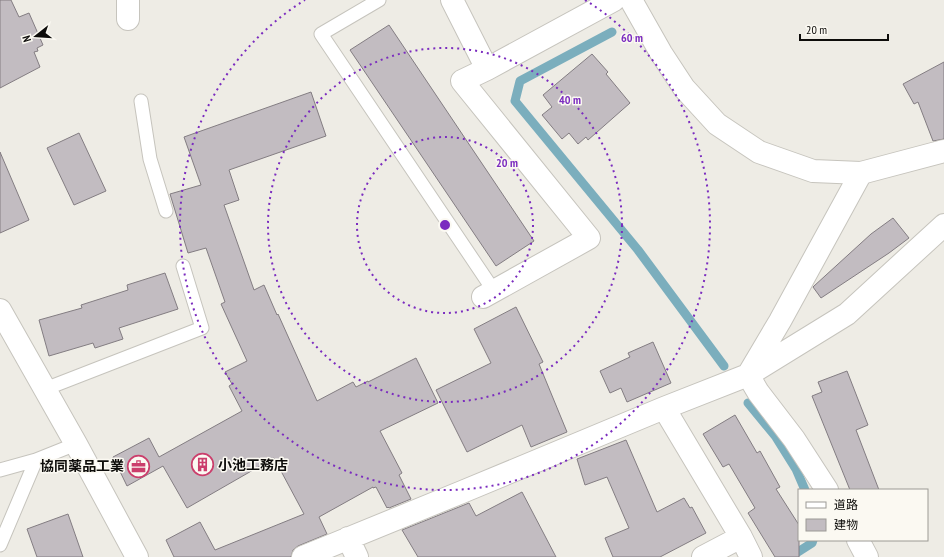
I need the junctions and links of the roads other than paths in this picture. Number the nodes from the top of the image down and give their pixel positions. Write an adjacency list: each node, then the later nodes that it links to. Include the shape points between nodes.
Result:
1 (379, 0): 12 (lane, via 321,34)
2 (452, 0): 5 (street)
3 (614, 0): 5 (street)
4 (631, 0): 8 (street, via 684,88 717,124 759,152 813,171)
5 (487, 69): 12 (street, via 462,81 589,238)
6 (141, 101): 9 (lane, via 150,159)
7 (944, 151): 8 (street)
8 (862, 173): 14 (street)
9 (166, 211)
10 (944, 225): 14 (street, via 847,314)
11 (183, 266): 15 (lane, via 202,328)
12 (488, 294)
13 (0, 310): 15 (street)
14 (748, 375): 16 (street); 20 (street, via 794,438)
15 (45, 389): 17 (street)
16 (664, 408): 21 (street); 24 (street, via 462,492)
17 (76, 444): 18 (lane); 25 (street)
18 (36, 460): 19 (lane); 23 (lane)
19 (0, 470)
20 (826, 489)
21 (741, 537): 27 (street); 28 (street)
22 (859, 541): 29 (street)
23 (0, 545)
24 (352, 548): 26 (street)
25 (137, 557)
26 (303, 557)
27 (703, 557)
28 (751, 557)
29 (867, 557)

